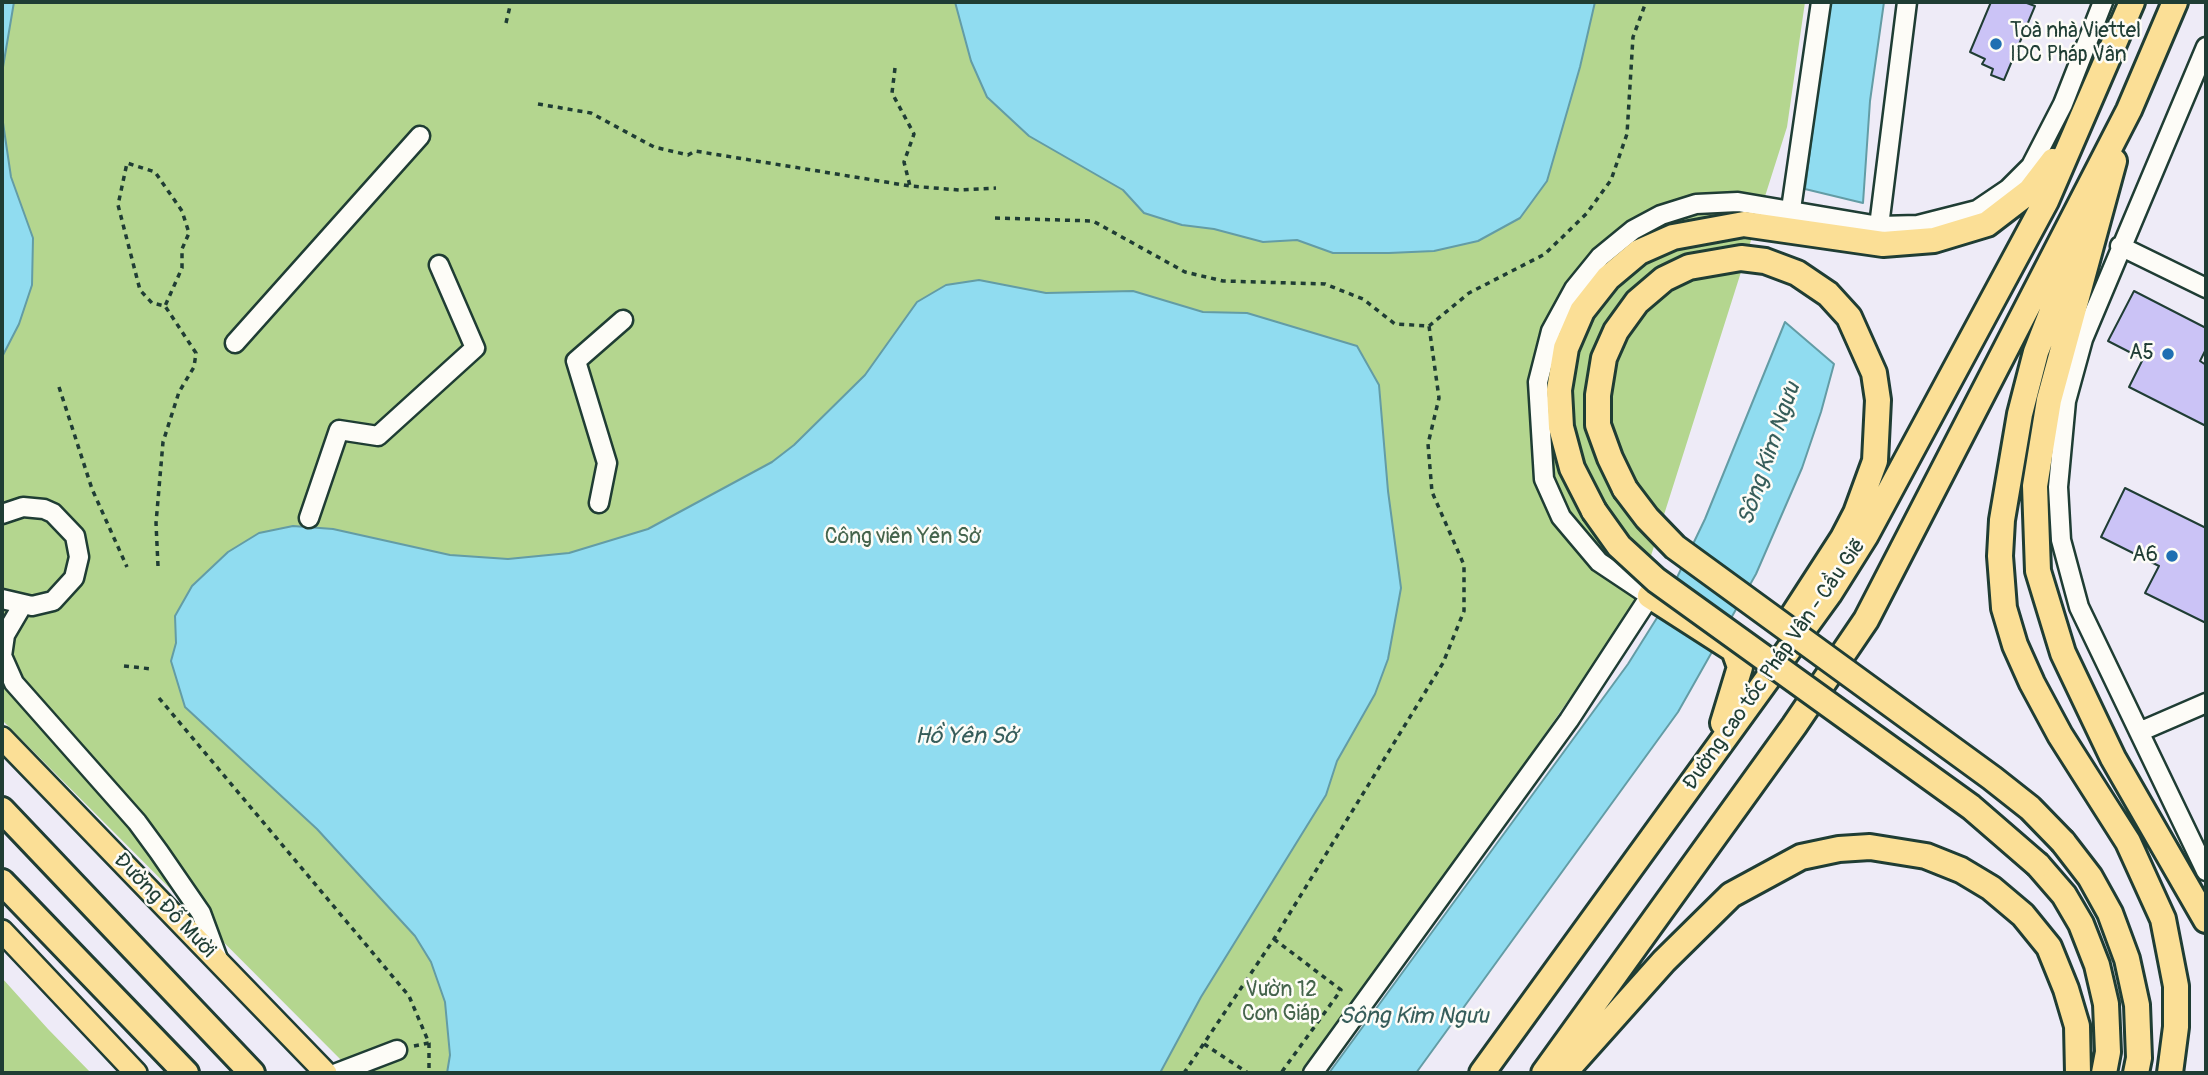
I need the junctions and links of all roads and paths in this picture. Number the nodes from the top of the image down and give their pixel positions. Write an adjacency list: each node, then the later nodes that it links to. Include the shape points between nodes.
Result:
1 (511, 2): 8 (path)
2 (1646, 2): 25 (path, via 1633,37 1627,134 1611,180 1587,213 1545,254 1469,293)
3 (1821, 2): 17 (street)
4 (1907, 2): 19 (street)
5 (2103, 2): 19 (street, via 2063,104 2024,174 1977,210 1918,225)
6 (2132, 2): 12 (highway, Đường cao tốc Pháp Vân - Cầu Giẽ)
7 (2175, 2): 13 (highway, Đường cao tốc Pháp Vân - Cầu Giẽ)
8 (506, 23)
9 (2206, 47): 20 (street)
10 (895, 68): 15 (path, via 891,93 914,134 904,162)
11 (538, 104): 15 (path, via 591,113 654,147 688,155 695,151)
12 (2088, 104): 43 (highway, Đường cao tốc Pháp Vân - Cầu Giẽ, via 2046,201 1866,535 1829,594); 67 (highway, bridge, via 2029,191 1987,223 1963,233 1882,244 1744,224 1672,237 1639,252 1608,278 1582,311 1566,348 1559,390 1561,427 1572,468 1619,546 1656,580 1971,807 2038,865 2064,895 2081,924 2106,1004)
13 (2129, 110): 47 (highway, via 2049,400 2035,485 2038,571 2063,653 2113,758); 64 (highway, Đường cao tốc Pháp Vân - Cầu Giẽ, via 1866,620); 69 (highway, via 2036,352 2020,414 2000,556 2004,608 2015,645 2067,746 2128,842 2163,919 2176,986)
14 (420, 136): 26 (street)
15 (910, 186): 16 (path)
16 (996, 188)
17 (1791, 209): 19 (street); 34 (street, via 1738,202 1696,204 1661,215 1633,230 1600,257 1574,289 1551,331 1538,382 1544,479 1561,517 1599,562)
18 (995, 218): 25 (path, via 1093,221 1185,272 1223,281 1325,284 1363,299 1395,324)
19 (1879, 226)
20 (2120, 246): 22 (street); 41 (street, via 2082,339 2066,401 2059,487 2061,540 2080,607)
21 (439, 265): 30 (street, via 475,348 378,436 339,430)
22 (2206, 288)
23 (165, 306): 23 (path, via 182,268 182,248 189,233 182,211 155,172 127,163 118,205 140,290 152,303); 31 (path, via 196,352 163,442 156,523)
24 (623, 320): 28 (street, via 576,361 607,463)
25 (1429, 326): 49 (path, via 1439,398 1428,444 1432,492 1464,565 1464,611 1443,663)
26 (235, 343)
27 (59, 387): 32 (path, via 92,489)
28 (599, 503)
29 (2, 514): 35 (street, via 23,507 44,509 62,519 78,547 78,568 69,587 43,605)
30 (309, 518)
31 (158, 566)
32 (127, 567)
33 (2, 598): 35 (street)
34 (1655, 600): 40 (highway, via 1734,650 1740,667); 62 (street)
35 (22, 606): 50 (street, via 5,635 2,656 14,683 159,852 201,913)
36 (124, 666): 37 (path)
37 (152, 669)
38 (159, 698): 58 (path, via 409,996 429,1043)
39 (2206, 703): 41 (street)
40 (1723, 723): 43 (highway); 68 (highway, bridge, via 1743,687 1843,538 1875,461 1878,400 1874,373 1849,317 1828,294 1797,273 1765,261 1717,260 1689,268 1664,279 1637,302 1604,358 1598,425 1610,458 1625,489 1675,547 1992,778 2063,842 2110,913 2127,959 2137,1005)
41 (2139, 732): 45 (street)
42 (2, 738): 50 (main road, Đường Đỗ Mười)
43 (1683, 796): 63 (highway, Đường cao tốc Pháp Vân - Cầu Giẽ)
44 (2, 810): 55 (highway)
45 (2206, 871)
46 (2, 882): 54 (highway)
47 (2206, 920)
48 (2, 931): 53 (main road)
49 (1274, 939): 51 (path); 61 (path, via 1341,990)
50 (219, 963): 56 (main road, Đường Đỗ Mười)
51 (1204, 1044): 59 (path); 60 (path)
52 (397, 1050): 57 (street)
53 (136, 1073)
54 (186, 1073)
55 (252, 1073)
56 (326, 1073)
57 (337, 1073)
58 (429, 1073)
59 (1184, 1073)
60 (1248, 1073)
61 (1281, 1073)
62 (1313, 1073)
63 (1482, 1073)
64 (1544, 1073)
65 (1564, 1073): 66 (highway, via 1664,961 1731,895 1801,857 1870,847 1926,856 1961,870 2024,915 2049,947 2066,989 2077,1026)
66 (2078, 1073)
67 (2104, 1073)
68 (2136, 1073)
69 (2170, 1073)

